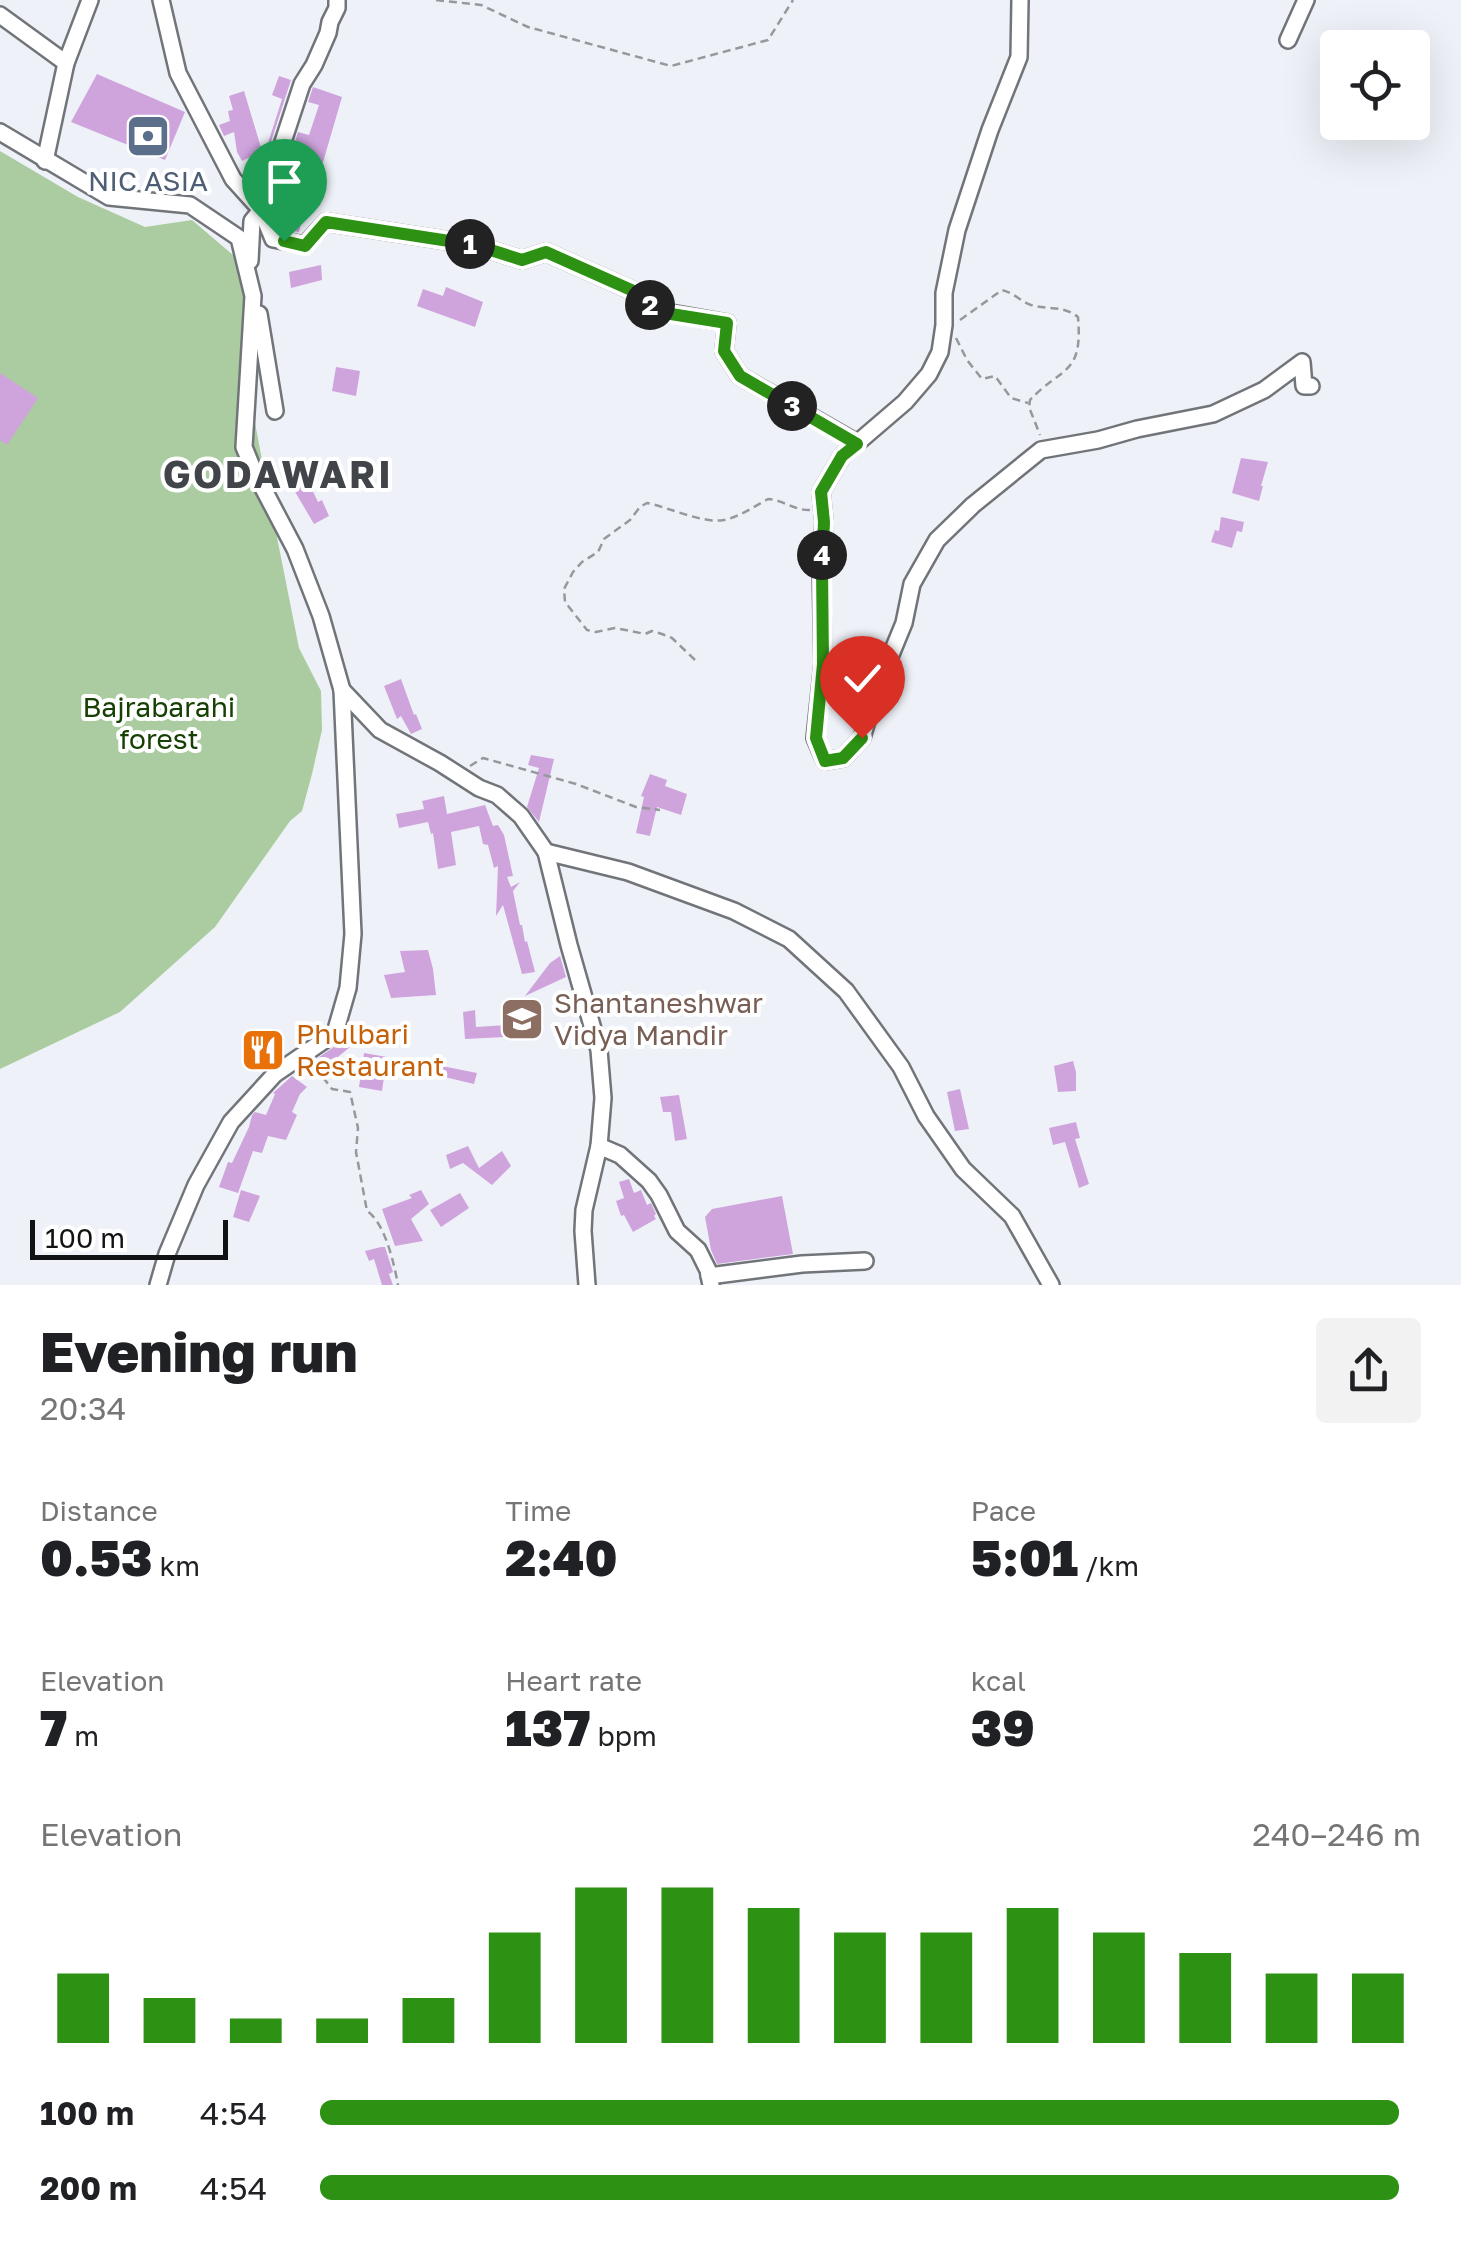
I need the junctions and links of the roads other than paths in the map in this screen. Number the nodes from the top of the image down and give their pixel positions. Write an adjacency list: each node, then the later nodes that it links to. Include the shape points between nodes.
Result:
1 (90, 0): 8 (street)
2 (161, 0): 11 (street, via 178,73 233,180)
3 (337, 0): 11 (street, via 280,151 285,182)
4 (1020, 0): 14 (street, via 1019,57 957,230 940,352 906,402)
5 (1306, 0): 7 (street)
6 (0, 15): 8 (street)
7 (1288, 40)
8 (66, 64): 10 (street)
9 (0, 132): 10 (street)
10 (46, 160): 15 (street, via 109,198 190,205 239,238 253,296 244,447 295,549)
11 (261, 210): 13 (street, via 252,222 250,264); 14 (street, via 273,240 305,246 326,222 475,245 522,260 546,252 638,293 650,306 727,323 724,351 740,376)
12 (1311, 386): 14 (street, via 1304,386 1302,362 1264,390 1213,414 1041,450 937,540 912,584 862,738 843,758 825,761 816,738 823,664 821,492)
13 (275, 411)
14 (857, 444)
15 (342, 690): 16 (street, via 380,730 497,796); 20 (street, via 353,934 335,1033 276,1074 231,1122 196,1185)
16 (546, 852): 17 (street, via 599,1050); 22 (street, via 628,872 789,939 846,992 963,1169 1012,1216)
17 (600, 1146): 19 (street, via 649,1181 677,1230 698,1250); 21 (street, via 584,1210)
18 (865, 1262): 19 (street, via 802,1264)
19 (710, 1280)
20 (158, 1285)
21 (587, 1285)
22 (1051, 1285)

